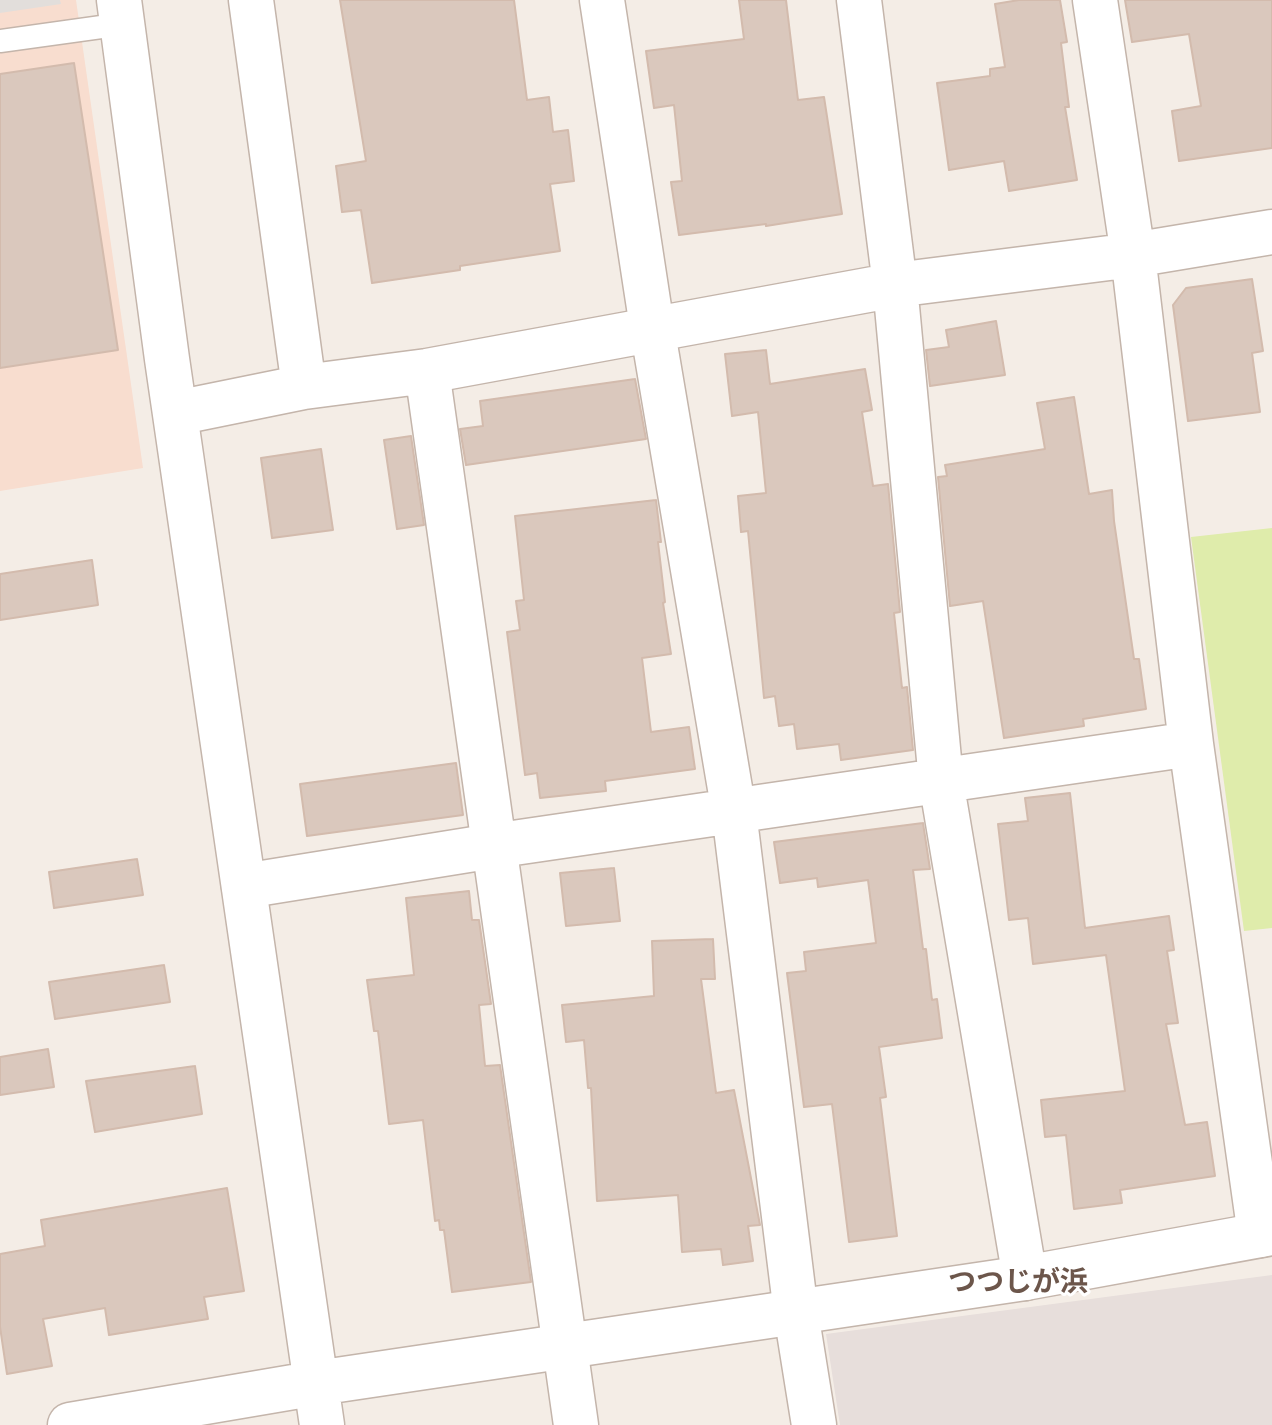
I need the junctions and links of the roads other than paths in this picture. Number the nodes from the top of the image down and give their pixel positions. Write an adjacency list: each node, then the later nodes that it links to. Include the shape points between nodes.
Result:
1 (251, 0): 12 (street)
2 (602, 0): 10 (street)
3 (859, 0): 9 (street)
4 (1095, 0): 8 (street)
5 (121, 12): 6 (lane); 13 (street)
6 (0, 41)
7 (1272, 232): 8 (street)
8 (1133, 255): 9 (street); 14 (street)
9 (895, 285): 10 (street); 15 (street)
10 (652, 327): 11 (street); 16 (street)
11 (427, 371): 12 (street); 17 (street)
12 (304, 387): 13 (street)
13 (176, 413): 18 (street)
14 (1191, 744): 15 (street); 19 (street)
15 (941, 781): 16 (street); 20 (street)
16 (734, 812): 17 (street); 21 (street)
17 (493, 846): 18 (street); 22 (street)
18 (244, 886): 23 (street)
19 (1266, 1234): 20 (street)
20 (1025, 1278): 21 (street)
21 (796, 1313): 22 (street); 26 (street)
22 (566, 1347): 23 (street); 25 (street)
23 (320, 1404): 24 (street)
24 (70, 1425)
25 (576, 1425)
26 (814, 1425)

